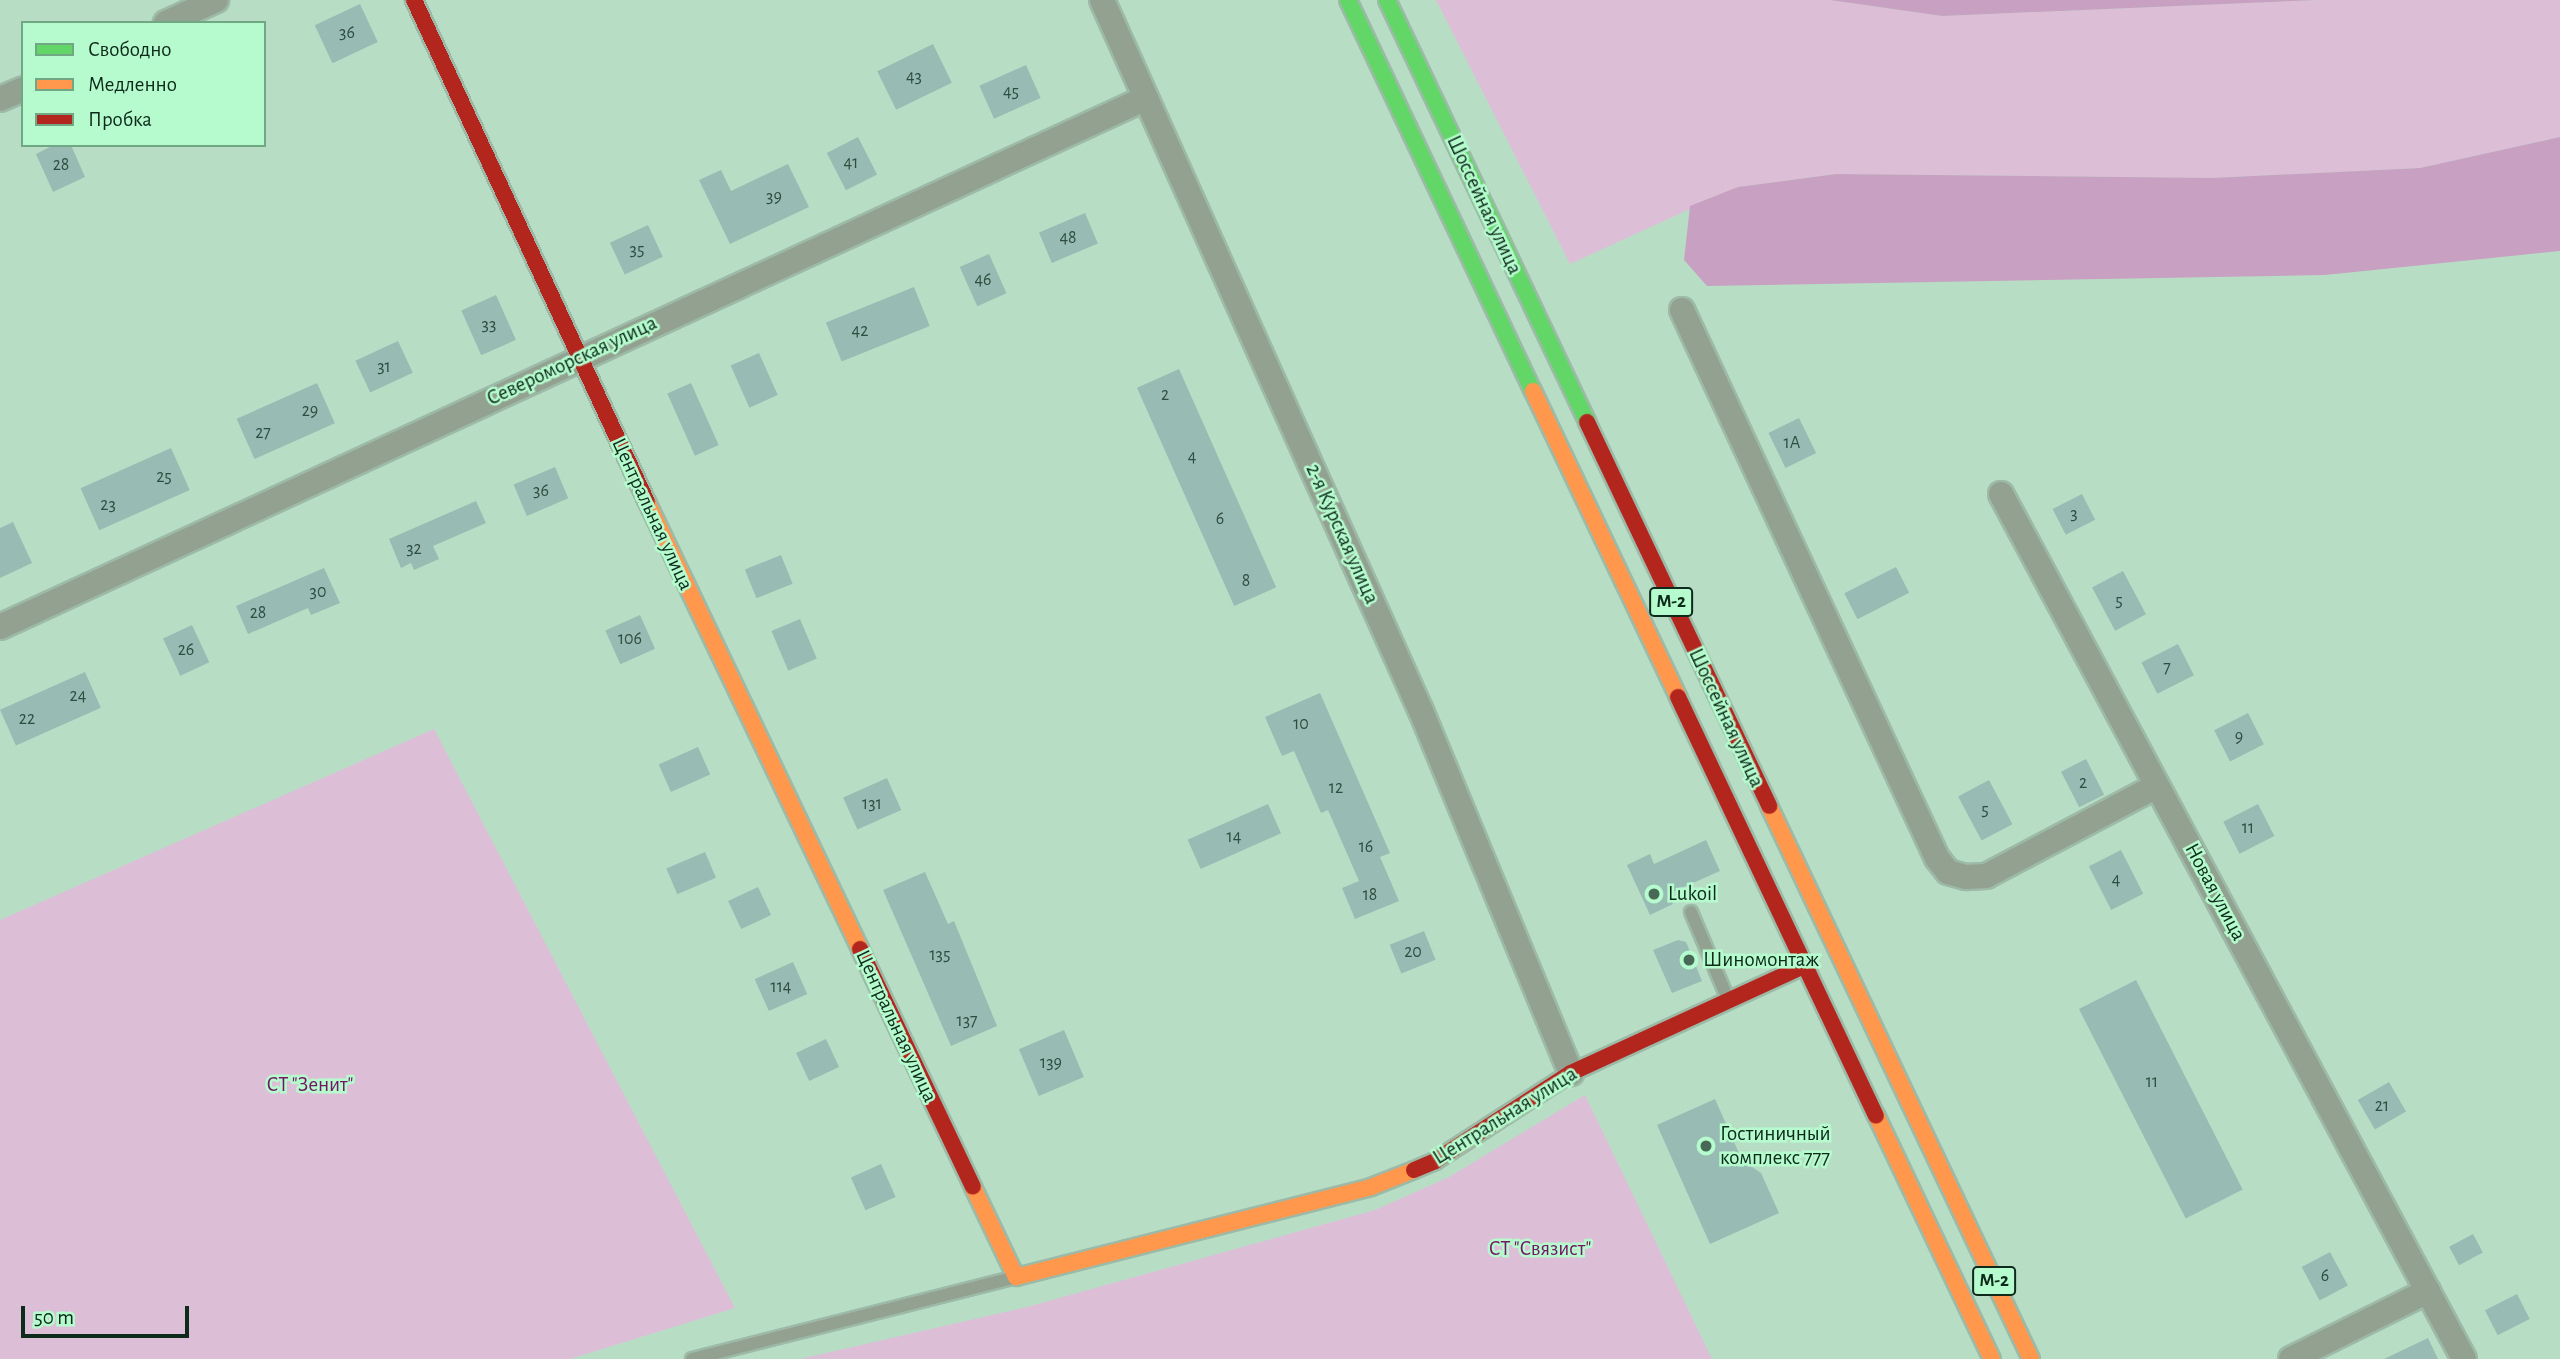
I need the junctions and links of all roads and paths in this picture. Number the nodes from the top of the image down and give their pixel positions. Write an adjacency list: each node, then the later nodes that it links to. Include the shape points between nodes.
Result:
1 (216, 0): 6 (street)
2 (414, 0): 11 (main road, Центральная улица)
3 (1102, 0): 8 (street, 2-я Курская улица)
4 (1348, 0): 16 (main road, Шоссейная улица / М-2)
5 (1387, 0): 23 (main road, Шоссейная улица / М-2)
6 (170, 21)
7 (21, 90): 9 (street)
8 (1146, 98): 11 (street, Североморская улица); 18 (street, 2-я Курская улица, via 1421,711)
9 (0, 99)
10 (1682, 310): 14 (street, via 1937,858 1948,872 1986,876)
11 (578, 358): 13 (street, Североморская улица); 19 (main road, Центральная улица)
12 (2001, 494): 14 (street, Новая улица)
13 (0, 627)
14 (2157, 786): 20 (street, Новая улица)
15 (1690, 912): 17 (lane)
16 (1804, 966): 17 (main road, Центральная улица); 22 (main road, Шоссейная улица / М-2)
17 (1729, 1000): 18 (main road, Центральная улица)
18 (1571, 1073): 19 (main road, Центральная улица, via 1435,1161 1370,1187)
19 (1016, 1277): 21 (lane)
20 (2428, 1291): 24 (street); 25 (street, Новая улица)
21 (692, 1359)
22 (1992, 1359)
23 (2031, 1359)
24 (2291, 1359)
25 (2464, 1359)

